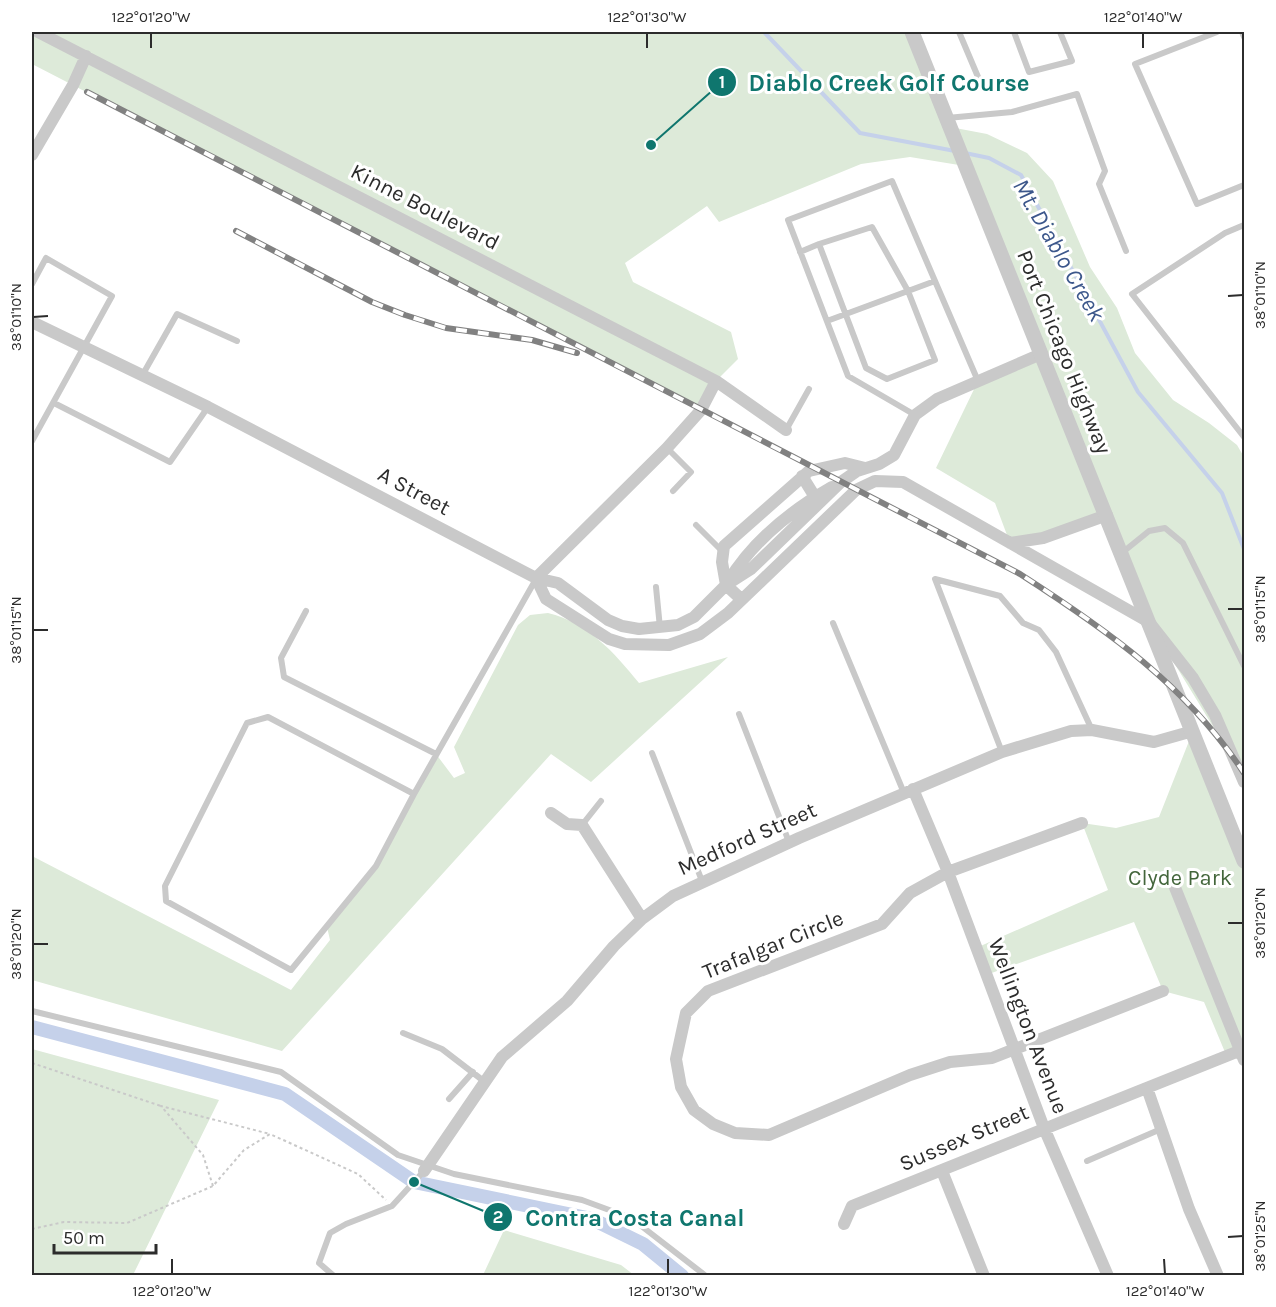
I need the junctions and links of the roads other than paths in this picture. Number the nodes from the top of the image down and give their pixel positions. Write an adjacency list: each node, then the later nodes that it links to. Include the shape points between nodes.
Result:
1 (38, 32): 9 (street, Kinne Boulevard)
2 (912, 32): 11 (street, Port Chicago Highway)
3 (959, 32): 10 (lane)
4 (1014, 32): 5 (lane, via 1029,72 1072,61)
5 (1060, 32)
6 (1217, 32): 13 (lane, via 1135,64 1197,204)
7 (1242, 32): 8 (lane)
8 (1245, 37)
9 (86, 56): 12 (street); 28 (street, Kinne Boulevard)
10 (981, 84)
11 (947, 118): 16 (lane, via 1012,112 1077,94 1106,171 1098,184); 26 (street, Port Chicago Highway)
12 (32, 155)
13 (1245, 185)
14 (1245, 225): 35 (lane, via 1225,233 1132,294)
15 (819, 244): 17 (lane); 20 (lane, via 872,227); 21 (lane)
16 (1126, 251)
17 (800, 252): 18 (lane, via 788,220 892,181); 22 (lane)
18 (935, 281): 20 (lane); 29 (lane)
19 (32, 284): 25 (lane, via 46,258 112,296)
20 (908, 291): 21 (lane); 21 (lane, via 935,360 887,379 866,368)
21 (844, 314): 22 (lane)
22 (827, 321): 33 (lane, via 848,376)
23 (32, 322): 25 (street, A Street)
24 (237, 341): 27 (lane, via 177,314)
25 (86, 347): 27 (street, A Street); 31 (lane)
26 (1041, 354): 29 (street); 43 (street, Port Chicago Highway)
27 (143, 374): 32 (street, A Street)
28 (716, 381): 34 (street, Kinne Boulevard); 37 (street, via 700,410)
29 (978, 381): 33 (street, via 937,399)
30 (809, 389): 34 (lane)
31 (54, 403): 32 (lane, via 170,462); 36 (lane)
32 (208, 407): 48 (street, A Street)
33 (915, 415): 38 (street, A Street, via 894,455)
34 (786, 430)
35 (1245, 437)
36 (32, 441)
37 (667, 448): 40 (lane, via 691,472); 48 (street)
38 (866, 468): 39 (street, via 827,465); 41 (street, A Street)
39 (802, 476): 41 (street); 46 (street)
40 (673, 491)
41 (821, 496): 42 (street); 49 (street, A Street, via 751,569)
42 (837, 506): 45 (street, via 875,481 903,482); 51 (street)
43 (1107, 515): 45 (street, via 1043,538); 47 (street, Port Chicago Highway)
44 (696, 525): 46 (lane)
45 (1010, 543): 53 (street)
46 (722, 550): 49 (street)
47 (1123, 552): 53 (street, Port Chicago Highway); 56 (lane, via 1149,531 1165,528 1183,543)
48 (536, 578): 51 (street, via 546,599 590,629 625,644 660,646 700,634); 55 (street, A Street, via 558,583 622,626); 62 (lane)
49 (726, 585): 51 (street); 55 (street, A Street, via 694,617)
50 (656, 587): 55 (lane)
51 (741, 599)
52 (306, 611): 62 (lane, via 282,658 284,676)
53 (1149, 622): 59 (street, Port Chicago Highway); 63 (street, Port Chicago Highway, via 1193,678 1215,715)
54 (832, 623): 64 (lane)
55 (660, 628)
56 (1245, 666)
57 (739, 714): 70 (lane)
58 (1092, 730): 59 (street, Medford Street, via 1154,742); 60 (street, Medford Street, via 1071,731); 60 (lane, via 1056,652 1039,630 1023,622 1000,596 935,579)
59 (1193, 731): 71 (street, Port Chicago Highway)
60 (1002, 752): 64 (street, Medford Street)
61 (652, 753): 73 (lane)
62 (436, 754): 65 (lane)
63 (1245, 782)
64 (908, 791): 70 (street, Medford Street); 72 (street, Wellington Avenue)
65 (414, 794): 65 (lane, via 376,866 291,969 166,901 165,886 247,723 268,717)
66 (601, 801): 69 (lane)
67 (551, 813): 69 (street, via 567,824)
68 (1082, 823): 72 (street, Trafalgar Circle)
69 (582, 825): 75 (street)
70 (789, 842): 73 (street, Medford Street)
71 (1245, 861)
72 (948, 872): 79 (street, Wellington Avenue); 79 (street, Trafalgar Circle, via 910,893 882,924 708,991 686,1013 676,1059 681,1087 694,1110 713,1124 735,1133 769,1135 910,1075 950,1062 993,1058)
73 (702, 881): 75 (street, Medford Street)
74 (1174, 885): 80 (street)
75 (642, 919): 82 (street, Medford Street, via 567,1001 502,1057)
76 (1163, 991): 79 (street, Trafalgar Circle)
77 (32, 1011): 88 (lane, via 281,1072 398,1155)
78 (403, 1033): 81 (lane, via 442,1049)
79 (1016, 1049): 85 (street, Wellington Avenue)
80 (1243, 1054): 83 (street, Sussex Street)
81 (472, 1072): 82 (lane); 84 (lane)
82 (485, 1082): 88 (street, Medford Street)
83 (1147, 1088): 85 (street, Sussex Street); 86 (street)
84 (449, 1099)
85 (1044, 1128): 89 (street, Sussex Street); 94 (street, Wellington Avenue)
86 (1161, 1129): 87 (lane); 95 (street, via 1189,1209)
87 (1087, 1161)
88 (426, 1168): 91 (lane, via 392,1206 330,1233 319,1263); 92 (lane, via 582,1200 630,1218)
89 (942, 1171): 90 (street, Sussex Street, via 852,1206); 93 (street)
90 (844, 1224)
91 (334, 1275)
92 (706, 1275)
93 (984, 1275)
94 (1108, 1275)
95 (1218, 1275)

